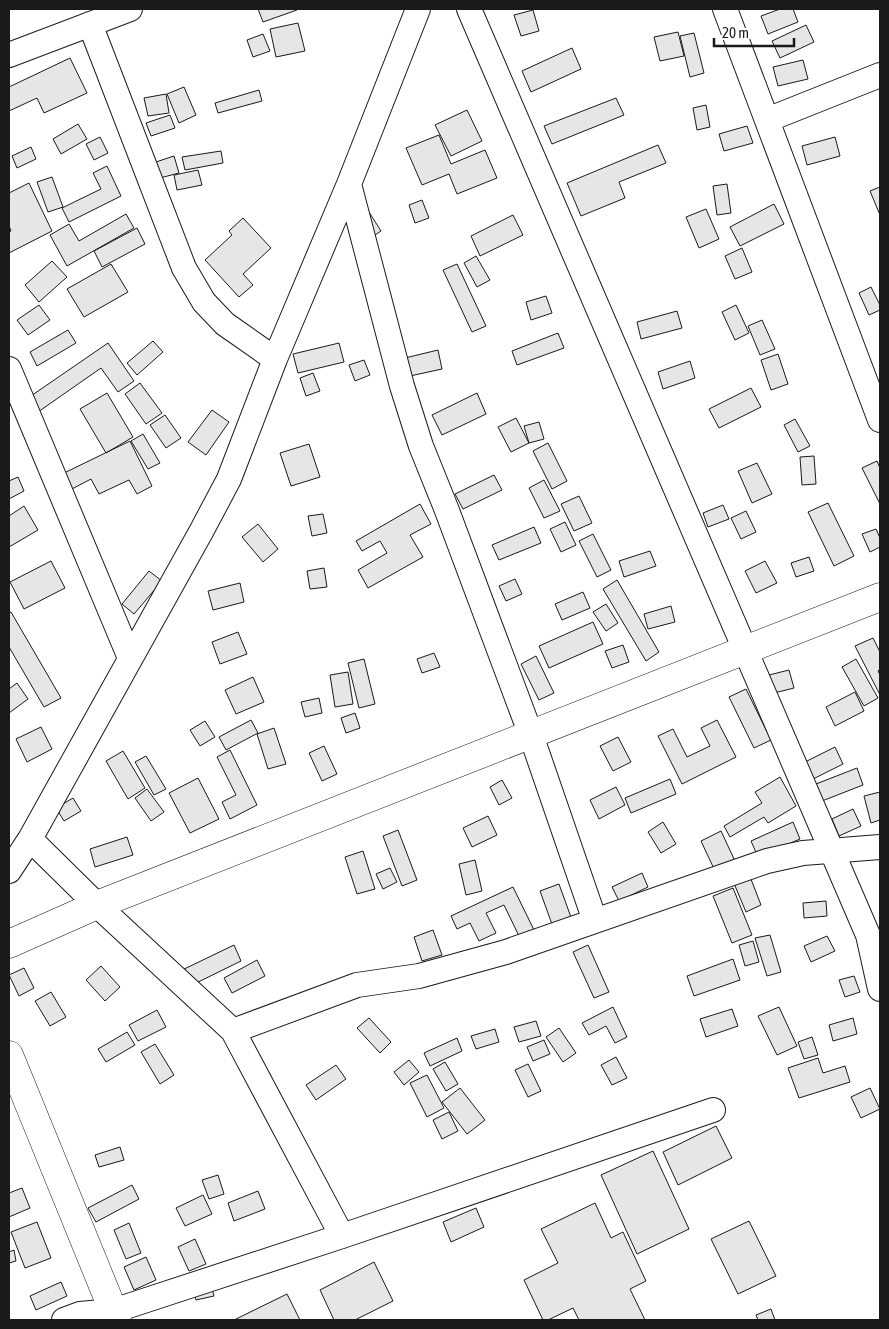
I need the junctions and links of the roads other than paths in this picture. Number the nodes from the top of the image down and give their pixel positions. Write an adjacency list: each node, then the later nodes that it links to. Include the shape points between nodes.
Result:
1 (130, 9): 5 (street)
2 (418, 9): 9 (street)
3 (469, 9): 14 (street)
4 (725, 9): 8 (street)
5 (90, 24): 6 (street); 10 (street, via 184,268 204,302 225,324)
6 (9, 55)
7 (880, 75): 8 (street)
8 (767, 120): 12 (street)
9 (349, 184): 10 (street); 16 (street, via 421,446)
10 (275, 359): 15 (street, via 229,479)
11 (9, 369): 15 (street)
12 (880, 420)
13 (880, 597): 14 (street)
14 (744, 651): 16 (street); 19 (street)
15 (130, 658): 17 (street)
16 (531, 735): 21 (street); 22 (street)
17 (30, 839): 20 (street); 21 (street)
18 (880, 847): 19 (street)
19 (831, 850): 22 (street, via 767,861); 24 (street, via 868,935)
20 (9, 871)
21 (97, 905): 23 (street); 25 (street)
22 (595, 921): 25 (street, via 454,967 358,985)
23 (9, 944)
24 (880, 989)
25 (233, 1030): 28 (street)
26 (9, 1055): 29 (street)
27 (713, 1110): 28 (street)
28 (342, 1236): 29 (street)
29 (115, 1316): 30 (street, via 80,1314)
30 (64, 1320)

